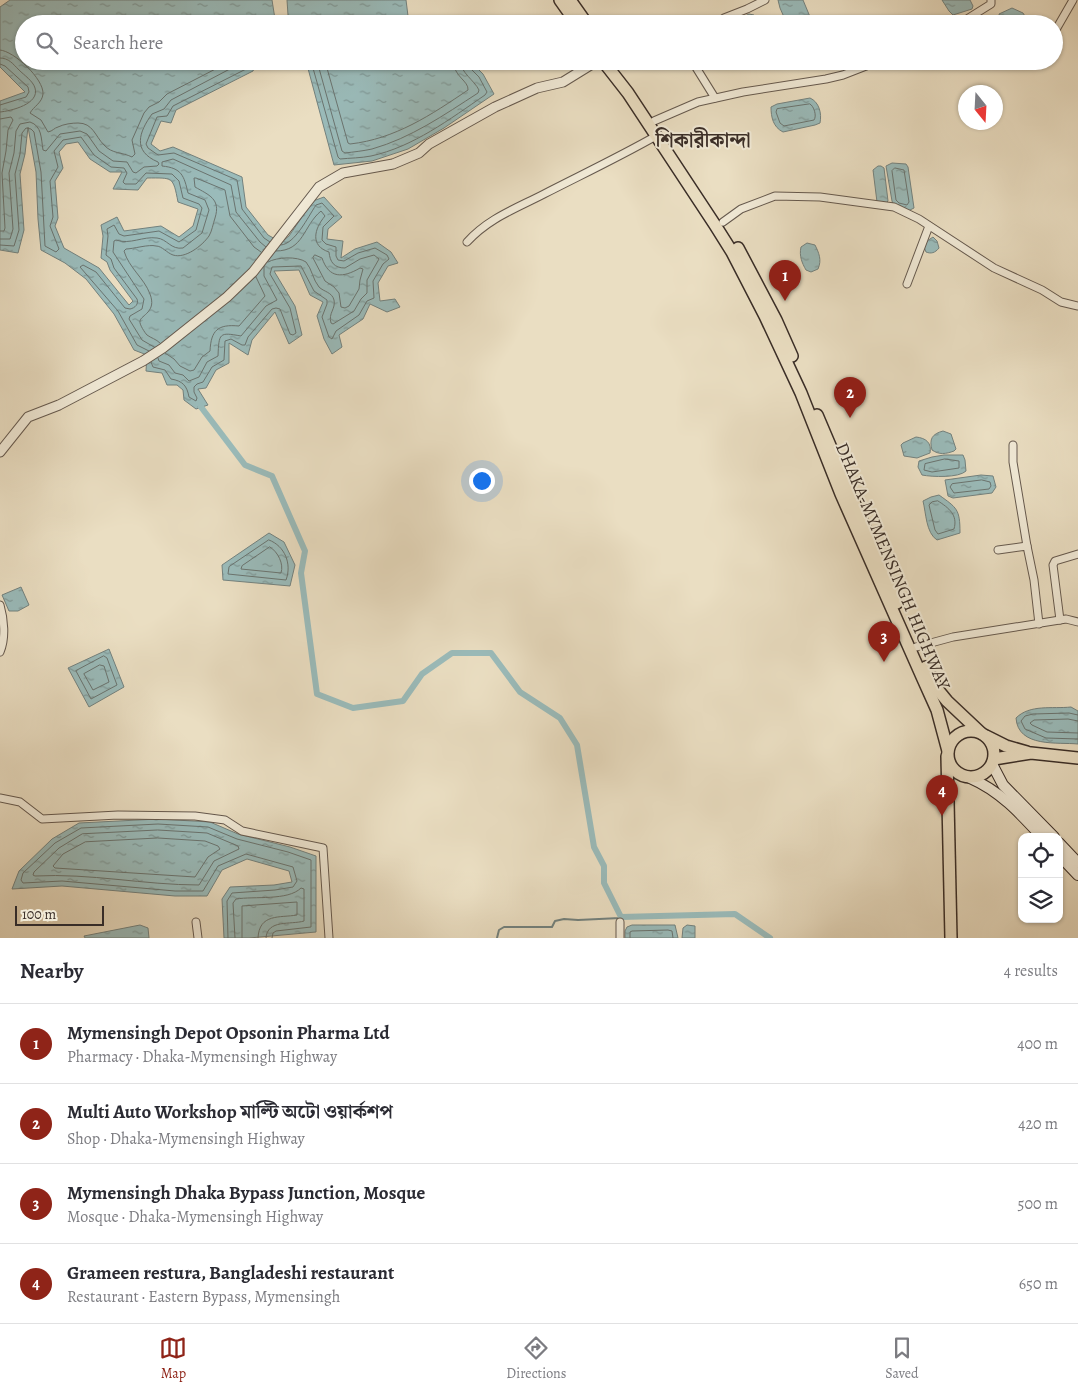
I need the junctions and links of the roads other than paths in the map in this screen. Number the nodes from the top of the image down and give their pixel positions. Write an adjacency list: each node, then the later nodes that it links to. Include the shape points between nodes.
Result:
1 (560, 0): 6 (highway)
2 (570, 0): 7 (highway)
3 (765, 0): 8 (street)
4 (991, 0): 9 (street, via 991,4)
5 (1073, 0): 10 (street)
6 (571, 15)
7 (581, 15)
8 (733, 15)
9 (973, 15)
10 (1063, 17)
11 (582, 70): 25 (street, via 563,82 537,88 495,107 429,144 419,153 392,164 343,172 319,187 241,285 143,361 59,405 28,417)
12 (610, 70): 18 (highway, DHAKA-MYMENSINGH HIGHWAY)
13 (620, 70): 17 (highway, DHAKA-MYMENSINGH HIGHWAY)
14 (698, 70): 16 (street)
15 (856, 70): 16 (street, via 826,79)
16 (715, 98): 17 (street)
17 (654, 121): 19 (highway, DHAKA-MYMENSINGH HIGHWAY)
18 (656, 136): 21 (street, via 597,169 497,216 478,229); 37 (highway, DHAKA-MYMENSINGH HIGHWAY, via 728,245 766,316 936,710)
19 (723, 222): 20 (street, via 741,209 775,196 820,197 894,207); 33 (highway, DHAKA-MYMENSINGH HIGHWAY, via 776,320)
20 (930, 226): 22 (street); 23 (street, via 994,268 1062,302)
21 (467, 242)
22 (907, 284)
23 (1078, 306)
24 (1013, 444): 26 (street)
25 (0, 452)
26 (1027, 546): 27 (street); 32 (street)
27 (998, 550)
28 (1078, 554): 30 (street, via 1055,561)
29 (0, 604): 34 (street, via 4,618)
30 (1060, 620): 31 (street); 32 (street)
31 (1078, 622)
32 (1039, 624): 33 (street)
33 (916, 647): 35 (highway, DHAKA-MYMENSINGH HIGHWAY, via 947,702)
34 (0, 652)
35 (983, 735): 36 (highway); 37 (highway, via 974,731 960,734 950,744); 39 (highway, via 993,747)
36 (1031, 753): 38 (highway); 39 (highway)
37 (948, 754): 40 (highway, via 951,768); 42 (highway)
38 (1078, 758)
39 (993, 762): 40 (highway, via 985,773); 44 (main road, via 1003,785)
40 (968, 777): 42 (highway, via 953,790); 43 (main road, via 995,791)
41 (0, 798): 52 (street, via 20,802 42,819 118,815 195,816 225,820 242,830 323,848)
42 (948, 809): 54 (highway)
43 (1038, 833)
44 (1050, 833)
45 (1063, 847): 47 (main road)
46 (1063, 859): 48 (main road)
47 (1078, 863)
48 (1078, 875)
49 (196, 922): 51 (street)
50 (620, 922): 53 (street)
51 (198, 938)
52 (329, 938)
53 (620, 938)
54 (950, 938)

